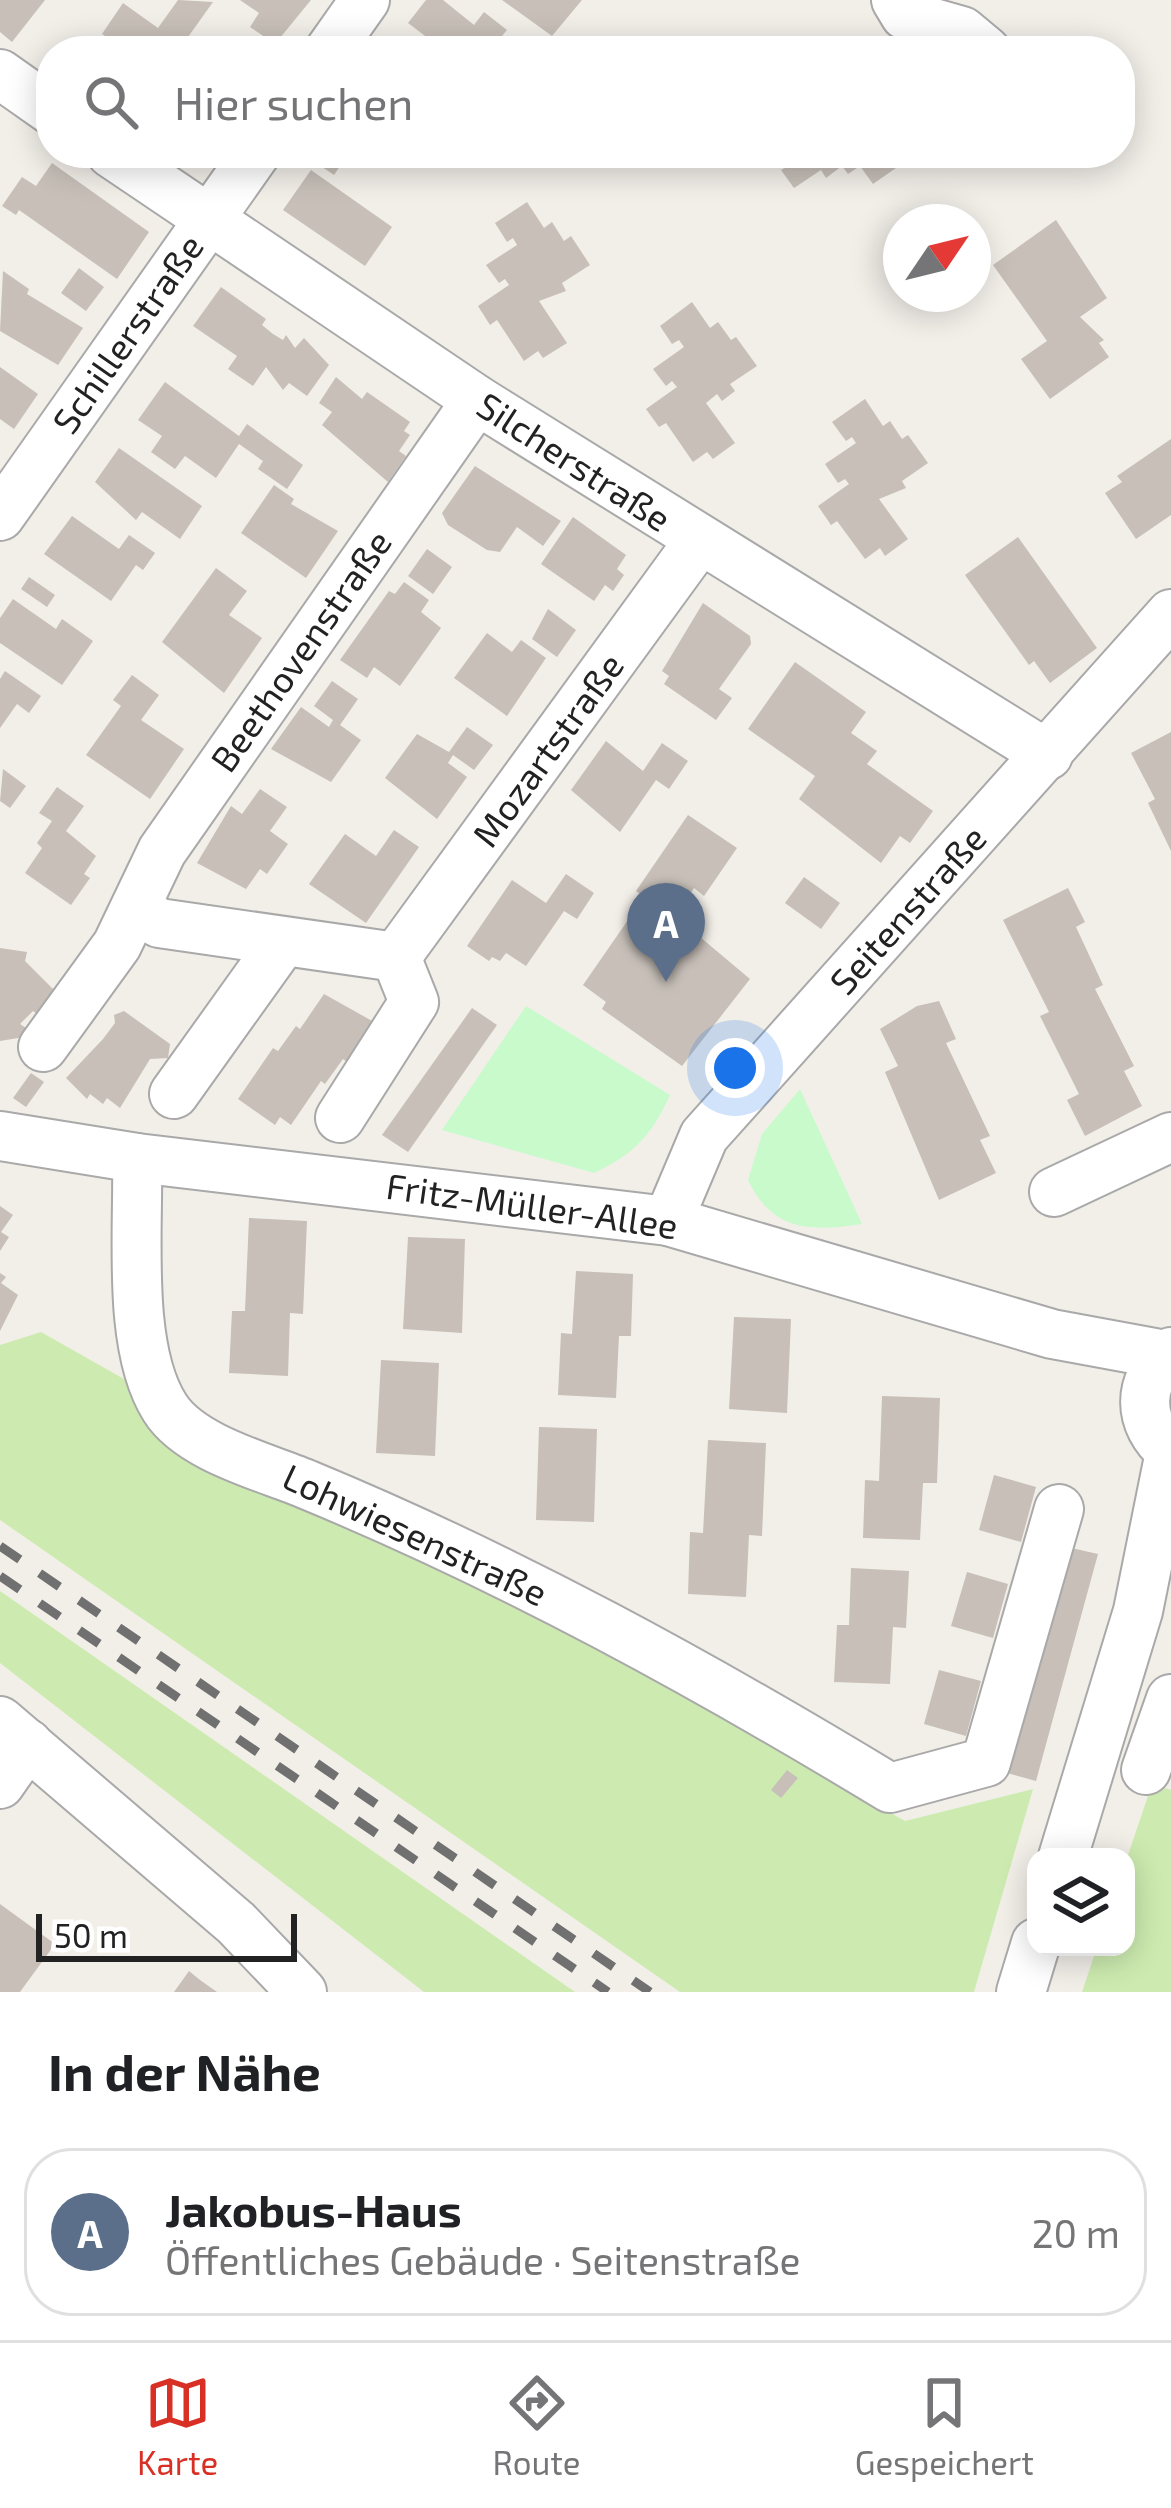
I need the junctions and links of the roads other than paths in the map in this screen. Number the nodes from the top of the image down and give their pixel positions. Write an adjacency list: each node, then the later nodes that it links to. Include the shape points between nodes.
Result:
1 (365, 0): 3 (street)
2 (900, 8): 4 (street)
3 (340, 36)
4 (968, 36)
5 (0, 74): 6 (street)
6 (36, 99)
7 (131, 168): 9 (street, Silcherstraße)
8 (245, 168): 9 (street, Schillerstraße)
9 (207, 222): 10 (street, Silcherstraße); 11 (street, Schillerstraße)
10 (477, 400): 12 (street, Silcherstraße); 15 (street, Beethovenstraße, via 162,851)
11 (0, 516)
12 (699, 542): 14 (street, Silcherstraße); 17 (street, Mozartstraße)
13 (1171, 614): 14 (street, Seitenstraße)
14 (1048, 755): 25 (street, Seitenstraße, via 704,1136)
15 (137, 909): 16 (street, via 159,923); 18 (street)
16 (281, 943): 17 (street); 19 (street)
17 (396, 957): 20 (street, via 414,1001)
18 (44, 1047)
19 (174, 1094)
20 (340, 1118)
21 (0, 1136): 23 (street, Fritz-Müller-Allee)
22 (1171, 1137): 24 (street)
23 (137, 1158): 25 (street, Fritz-Müller-Allee); 28 (street, Lohwiesenstraße, via 140,1312 149,1377 168,1413 203,1439 464,1552 744,1700 890,1788 986,1762)
24 (1054, 1192)
25 (668, 1221): 26 (street, Fritz-Müller-Allee)
26 (1161, 1366): 27 (street, via 1146,1418)
27 (1170, 1452): 30 (street)
28 (1059, 1509)
29 (1171, 1547): 30 (street)
30 (1138, 1611): 35 (street)
31 (1171, 1699): 33 (street)
32 (14, 1732): 34 (street); 37 (street, via 236,1923)
33 (1146, 1770)
34 (0, 1784)
35 (1066, 1848)
36 (1032, 1956): 38 (street)
37 (302, 1992)
38 (1021, 1992)

